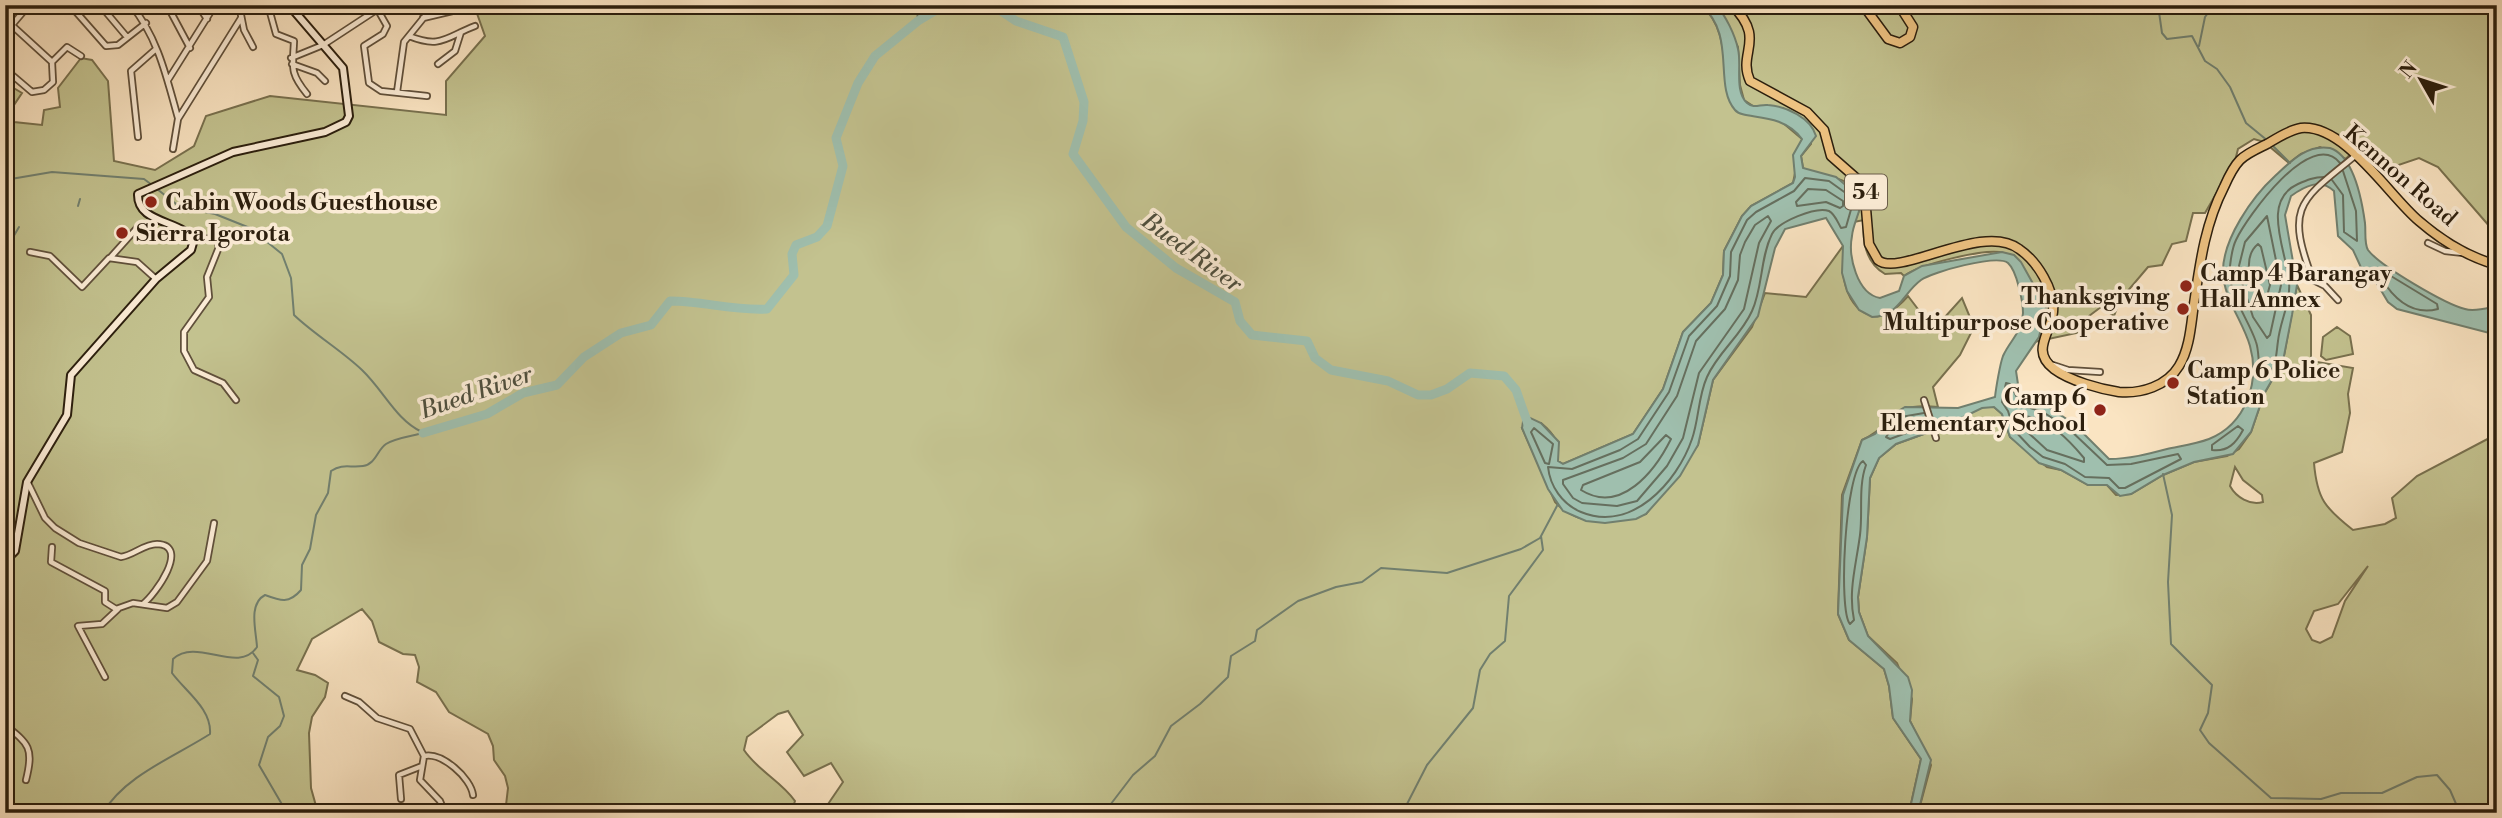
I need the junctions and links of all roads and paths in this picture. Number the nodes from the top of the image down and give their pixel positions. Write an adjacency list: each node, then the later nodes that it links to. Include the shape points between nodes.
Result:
1 (29, 5): 24 (street)
2 (70, 5): 28 (street, via 106,46 118,45)
3 (100, 5): 28 (street)
4 (131, 5): 23 (street)
5 (167, 5): 32 (street)
6 (198, 5): 22 (street)
7 (215, 5): 22 (street)
8 (239, 5): 19 (street)
9 (268, 5): 34 (street, via 276,34 294,41)
10 (289, 5): 29 (main road)
11 (375, 5): 18 (street)
12 (384, 5): 18 (street)
13 (434, 5): 20 (street)
14 (1732, 5): 56 (highway, 54, via 1751,34 1750,80 1807,112 1824,131 1831,156 1864,185 1869,244 1878,260 1892,266 1997,240 2019,248 2040,272 2052,297 2053,314 2042,348)
15 (1863, 5): 16 (highway, via 1888,39 1900,43 1910,37 1913,27)
16 (1899, 5)
17 (461, 9): 20 (street)
18 (378, 11): 29 (street); 40 (street, via 387,26 363,51 369,83 374,89)
19 (241, 18): 30 (street); 43 (street)
20 (422, 18): 27 (street)
21 (5, 19): 24 (street)
22 (206, 19): 32 (street)
23 (146, 23): 28 (street); 31 (street)
24 (12, 25): 35 (street)
25 (475, 26): 26 (street)
26 (461, 31): 27 (street, via 443,42 426,43); 36 (street, via 455,51)
27 (409, 36): 40 (street, via 402,48)
28 (127, 37)
29 (323, 45): 34 (street); 48 (main road, via 344,70 346,122 326,132 233,152 138,195 144,208 161,223)
30 (253, 47)
31 (156, 49): 38 (street); 44 (street, via 131,71)
32 (191, 49): 38 (street)
33 (81, 56): 35 (street, via 67,47)
34 (292, 61): 39 (street); 41 (street, via 294,79)
35 (52, 62): 37 (street, via 53,82 36,93)
36 (438, 64)
37 (5, 69)
38 (168, 81): 43 (street)
39 (324, 81)
40 (397, 92): 42 (street)
41 (307, 94)
42 (427, 96)
43 (178, 119): 45 (street)
44 (138, 137)
45 (173, 149)
46 (2356, 155): 51 (highway, Kennon Road, via 2419,222); 55 (street, via 2302,204 2298,233 2313,280); 56 (highway, Kennon Road, via 2317,131 2300,128 2238,162 2210,216 2187,345 2172,375 2145,390 2123,392 2063,374)
47 (137, 228): 52 (street)
48 (193, 239): 54 (main road, via 191,250); 58 (street, via 211,237 219,241 219,247 206,277 209,297 184,332 184,351 194,370 223,383)
49 (2428, 243): 51 (street, via 2445,251)
50 (30, 251): 52 (street, via 50,256 82,287)
51 (2467, 253): 53 (highway, Kennon Road)
52 (109, 258): 54 (street, via 137,262)
53 (2497, 265)
54 (156, 279): 61 (main road, via 71,375 67,415)
55 (2338, 300)
56 (2049, 364): 57 (street)
57 (2100, 372)
58 (236, 400)
59 (1924, 400): 60 (street)
60 (1936, 438)
61 (27, 482): 64 (main road, via 15,551); 65 (street, via 45,518 79,544 121,557 153,544 169,550 169,568)
62 (214, 523): 65 (street, via 207,561 174,606 163,609)
63 (52, 547): 66 (street, via 51,562 98,587 106,593 105,602)
64 (5, 561)
65 (142, 604): 66 (street)
66 (119, 608): 67 (street, via 102,624 78,626)
67 (105, 677)
68 (5, 689): 70 (main road, via 9,700)
69 (345, 696): 72 (street, via 377,718 410,729)
70 (5, 707)
71 (5, 725): 74 (street, via 28,746)
72 (424, 756): 73 (street); 75 (street, via 433,754 446,762 471,786)
73 (422, 766): 76 (street, via 399,775); 77 (street, via 420,780)
74 (26, 779)
75 (473, 795)
76 (401, 799)
77 (446, 813)

